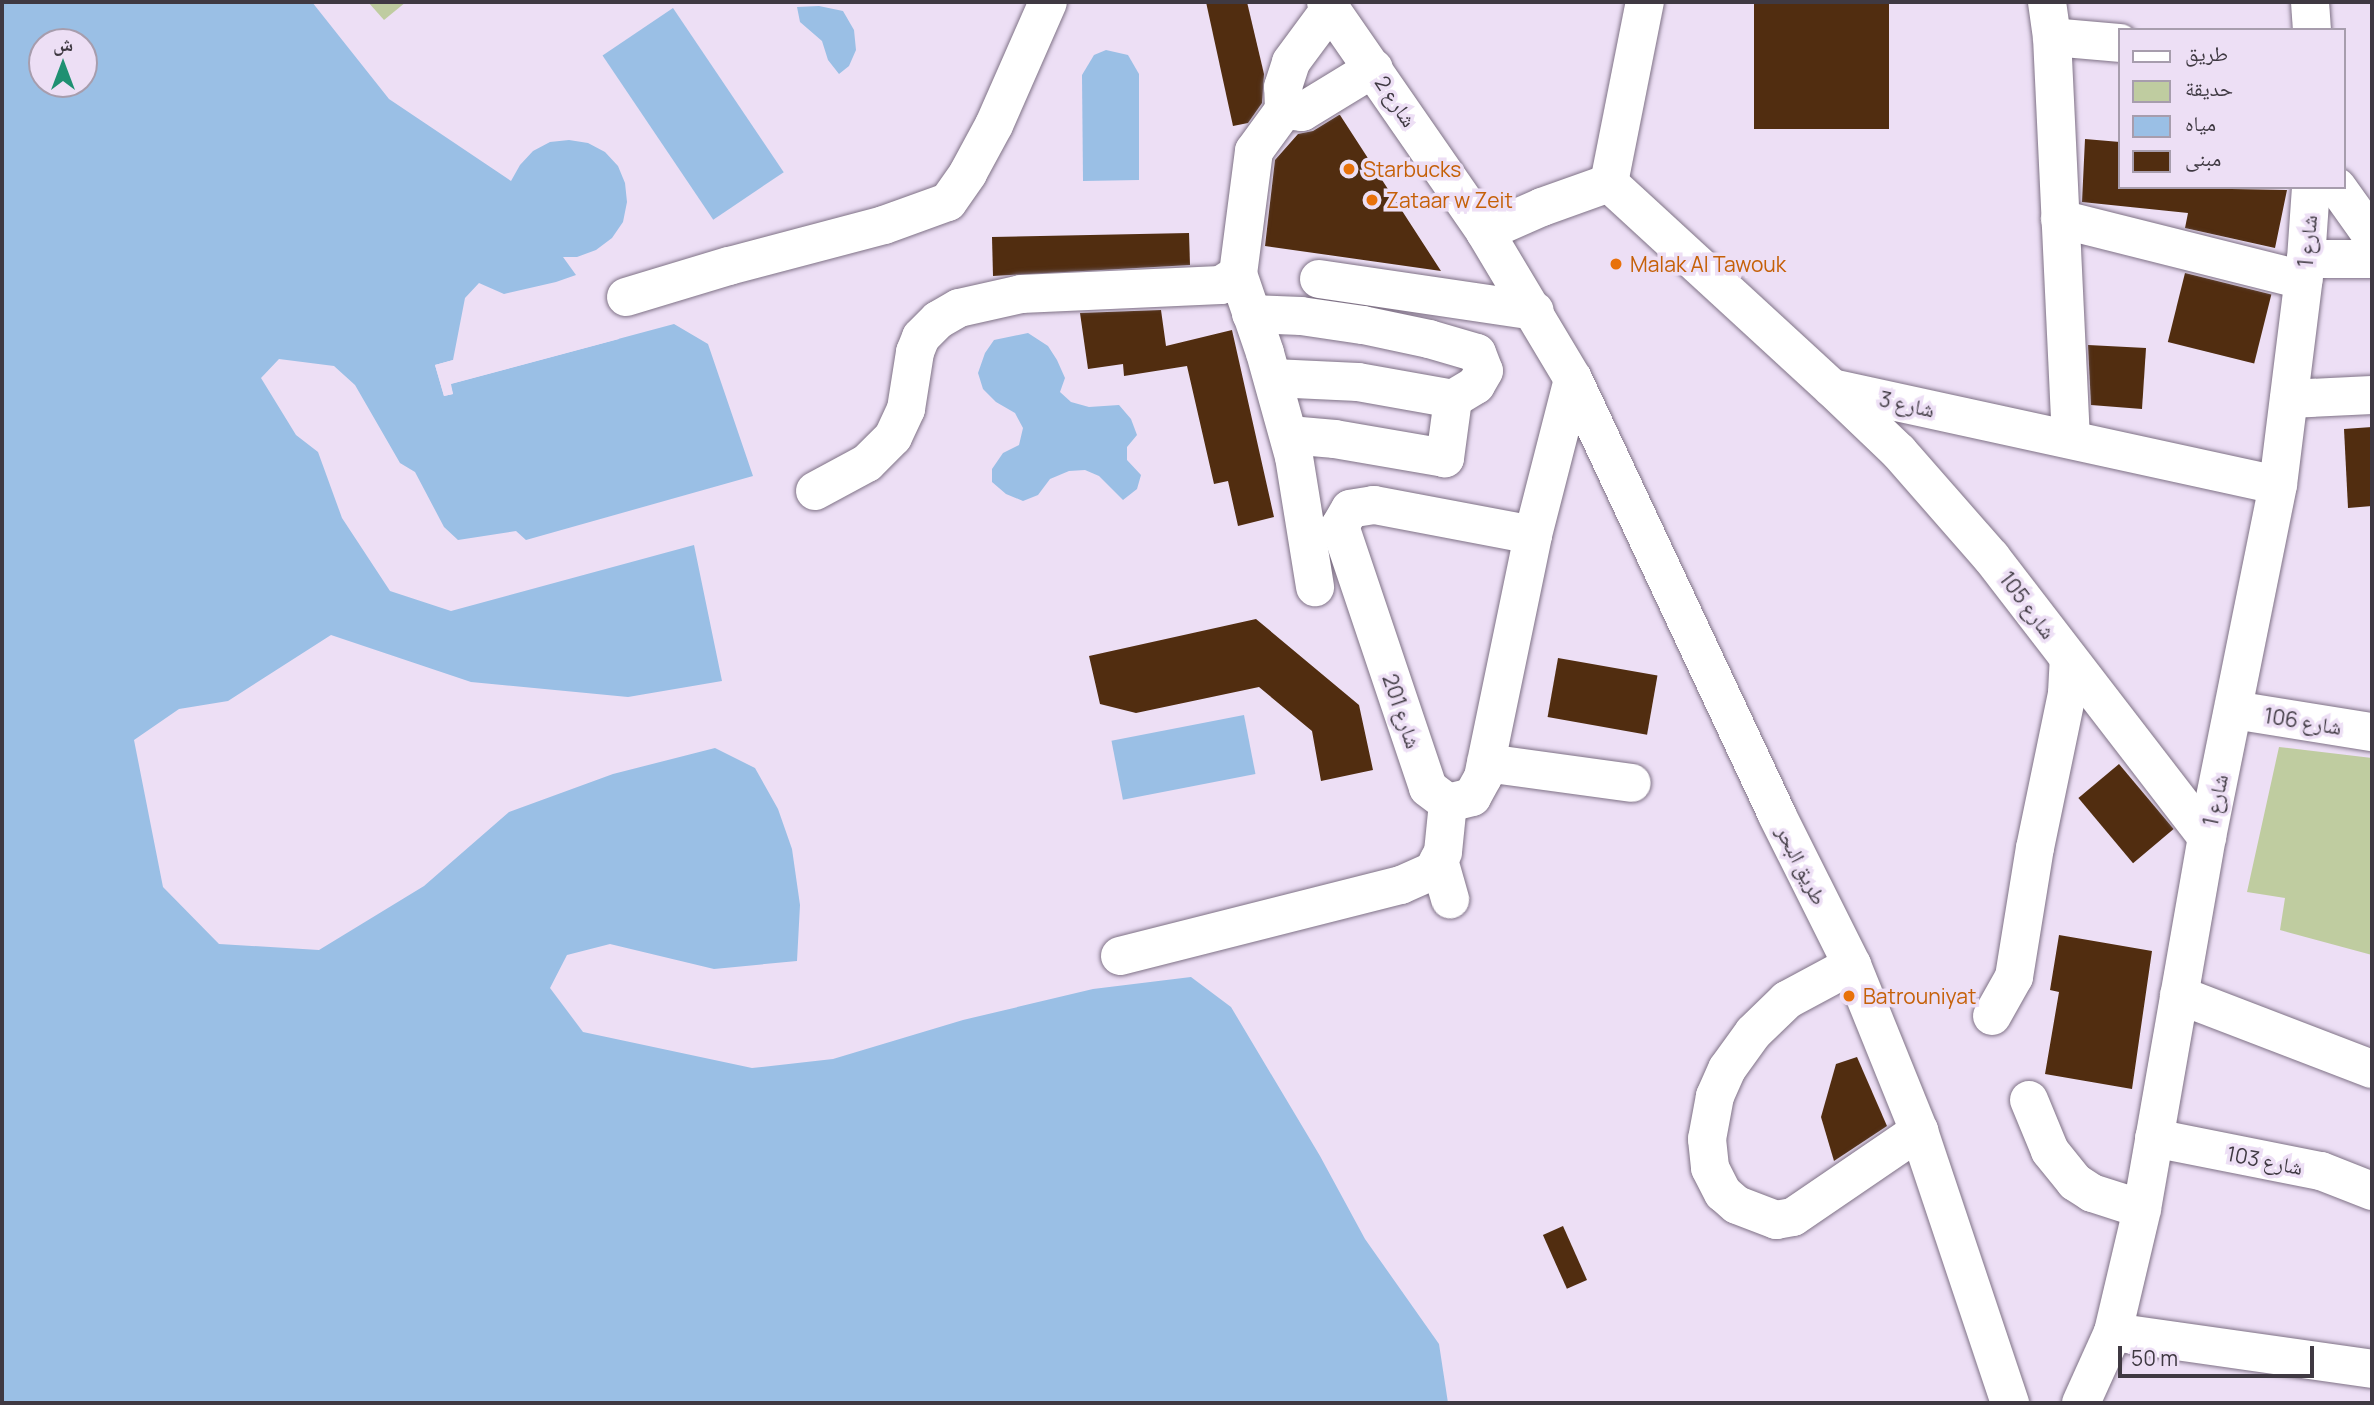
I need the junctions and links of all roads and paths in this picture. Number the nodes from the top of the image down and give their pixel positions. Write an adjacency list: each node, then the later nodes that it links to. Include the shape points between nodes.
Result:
1 (1048, 2): 20 (street, via 994,125 948,202 884,225)
2 (1645, 2): 10 (street)
3 (2310, 2): 6 (street)
4 (1329, 5): 8 (street, شارع 2); 9 (street, via 1290,62 1283,87)
5 (2049, 19): 7 (street); 13 (street)
6 (2312, 28)
7 (2118, 42)
8 (1374, 68): 9 (street, via 1302,112); 14 (street, شارع 2)
9 (1284, 110): 18 (street, via 1254,151)
10 (1609, 183): 14 (street); 26 (street)
11 (2311, 189): 17 (street, شارع 1)
12 (2338, 189): 15 (street)
13 (2060, 219): 17 (street); 31 (street)
14 (1485, 232): 21 (street, شارع 2)
15 (2372, 236)
16 (2372, 259): 17 (street)
17 (2305, 270): 29 (street, شارع 1)
18 (1238, 274): 22 (street); 33 (street, via 1221,285 1021,294 959,308 921,337 906,408 893,437 867,463)
19 (1319, 279): 21 (street)
20 (626, 298)
21 (1535, 311): 23 (street, شارع 2)
22 (1251, 313): 24 (street); 28 (street, via 1363,325 1477,354 1484,371 1476,385)
23 (1554, 344): 25 (street, طريق البحر)
24 (1273, 378): 28 (street, via 1358,383); 30 (street)
25 (1573, 379): 34 (street); 47 (street, طريق البحر)
26 (1832, 388): 31 (street, شارع 3); 36 (street, شارع 105, via 1899,452 1991,556)
27 (2372, 395): 29 (street)
28 (1453, 399): 30 (street, via 1445,458)
29 (2289, 399): 32 (street, شارع 1)
30 (1289, 435): 35 (street)
31 (2071, 438): 32 (street, شارع 3)
32 (2277, 485): 37 (street, شارع 1)
33 (814, 491)
34 (1533, 535): 40 (street); 42 (street, شارع 201, via 1374,505 1350,509 1340,526 1428,788)
35 (1315, 587)
36 (2069, 659): 43 (street, شارع 105); 49 (street, via 2067,693 2014,977)
37 (2236, 699): 38 (street); 39 (street, شارع 106); 43 (street, شارع 1)
38 (2372, 711)
39 (2372, 732)
40 (1486, 764): 41 (street); 42 (street, via 1472,797)
41 (1632, 783)
42 (1448, 803): 44 (street)
43 (2207, 837): 48 (street, شارع 1)
44 (1439, 860): 45 (street); 46 (street, via 1433,871 1401,886)
45 (1450, 899)
46 (1120, 956)
47 (1852, 965): 52 (street, طريق البحر); 52 (street, via 1787,1000 1753,1033 1727,1069 1715,1096 1707,1139 1710,1168 1723,1193 1737,1205 1776,1220 1793,1217)
48 (2179, 995): 50 (street); 53 (street, شارع 1)
49 (1992, 1016)
50 (2372, 1069)
51 (2029, 1100): 55 (street, via 2050,1152 2075,1182 2092,1193)
52 (1919, 1131): 58 (street, طريق البحر)
53 (2154, 1138): 54 (street, شارع 103, via 2322,1171); 55 (street, شارع 1)
54 (2372, 1191)
55 (2142, 1209): 56 (street, شارع 1)
56 (2113, 1332): 57 (street); 59 (street, شارع 1)
57 (2372, 1369)
58 (2010, 1403)
59 (2081, 1403)

